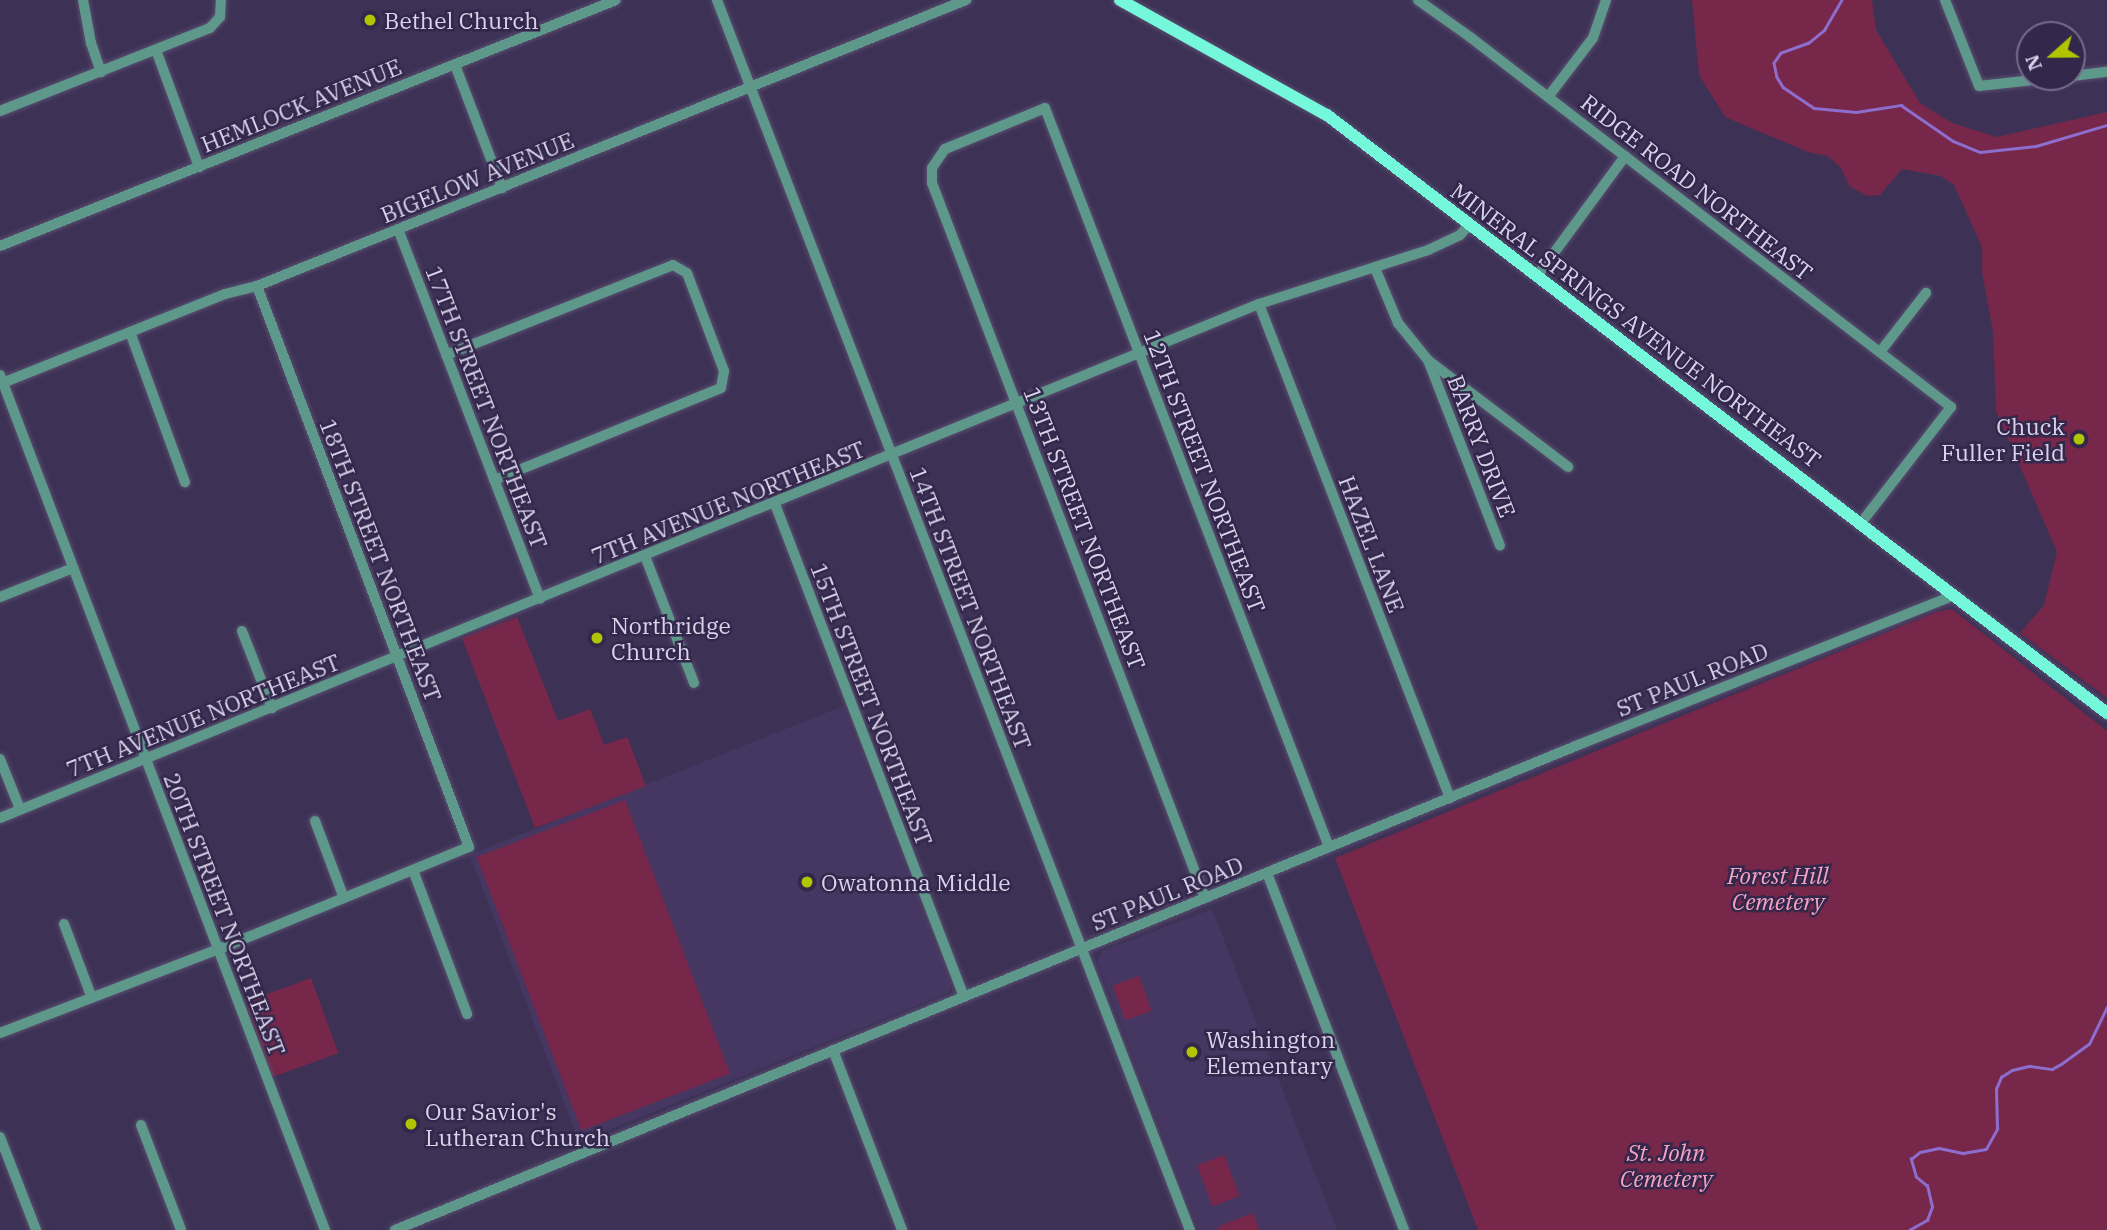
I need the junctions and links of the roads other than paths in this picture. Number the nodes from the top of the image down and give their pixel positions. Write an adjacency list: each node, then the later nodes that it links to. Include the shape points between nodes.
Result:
1 (83, 0): 12 (street)
2 (221, 0): 10 (street, via 220,17 210,28)
3 (616, 0): 11 (street, HEMLOCK AVENUE)
4 (717, 0): 16 (street, 14TH STREET NORTHEAST)
5 (966, 0): 16 (street, BIGELOW AVENUE)
6 (1120, 0): 23 (main road, MINERAL SPRINGS AVENUE NORTHEAST, via 1327,116)
7 (1418, 0): 17 (street, RIDGE ROAD NORTHEAST)
8 (1606, 0): 17 (street, via 1593,38)
9 (1945, 0): 15 (street, via 1979,86)
10 (156, 50): 12 (street); 20 (street)
11 (454, 65): 20 (street, HEMLOCK AVENUE); 22 (street)
12 (101, 72): 18 (street)
13 (2107, 72): 14 (street)
14 (2086, 74)
15 (2016, 82)
16 (751, 88): 22 (street, BIGELOW AVENUE); 38 (street, 14TH STREET NORTHEAST)
17 (1548, 97): 19 (street, RIDGE ROAD NORTHEAST)
18 (0, 111)
19 (1625, 156): 27 (street); 32 (street, RIDGE ROAD NORTHEAST)
20 (199, 167): 25 (street, HEMLOCK AVENUE)
21 (932, 172): 33 (street, 12TH STREET NORTHEAST, via 945,149 1045,108); 37 (street, 13TH STREET NORTHEAST, via 932,183)
22 (502, 188): 24 (street, BIGELOW AVENUE)
23 (1471, 224): 26 (street, 7TH AVENUE NORTHEAST, via 1449,240); 27 (main road, MINERAL SPRINGS AVENUE NORTHEAST)
24 (398, 229): 28 (street, BIGELOW AVENUE); 34 (street, 17TH STREET NORTHEAST)
25 (0, 246)
26 (1375, 268): 30 (street, 7TH AVENUE NORTHEAST); 35 (street, BARRY DRIVE, via 1398,323)
27 (1537, 276): 43 (main road, MINERAL SPRINGS AVENUE NORTHEAST)
28 (257, 286): 31 (street, BIGELOW AVENUE); 51 (street, 18TH STREET NORTHEAST)
29 (1926, 293): 32 (street)
30 (1259, 304): 33 (street, 7TH AVENUE NORTHEAST); 57 (street, HAZEL LANE)
31 (130, 332): 36 (street, BIGELOW AVENUE); 41 (street)
32 (1880, 352): 43 (street, RIDGE ROAD NORTHEAST, via 1951,407)
33 (1139, 354): 37 (street, 7TH AVENUE NORTHEAST); 61 (street, 12TH STREET NORTHEAST)
34 (446, 355): 40 (street, 17TH STREET NORTHEAST); 40 (street, via 668,266 687,273 724,370 721,387)
35 (1428, 360): 39 (street, BARRY DRIVE); 44 (street, BARRY DRIVE)
36 (1, 381): 46 (street, 20TH STREET NORTHEAST)
37 (1017, 405): 38 (street, 7TH AVENUE NORTHEAST); 65 (street, 13TH STREET NORTHEAST)
38 (892, 456): 42 (street, 7TH AVENUE NORTHEAST); 68 (street, 14TH STREET NORTHEAST)
39 (1568, 467)
40 (494, 480): 49 (street, 17TH STREET NORTHEAST)
41 (185, 482)
42 (775, 504): 45 (street, 7TH AVENUE NORTHEAST); 69 (street, 15TH STREET NORTHEAST)
43 (1861, 523): 47 (main road, MINERAL SPRINGS AVENUE NORTHEAST)
44 (1500, 546)
45 (645, 556): 49 (street, 7TH AVENUE NORTHEAST); 52 (street)
46 (73, 568): 48 (street); 56 (street, 20TH STREET NORTHEAST)
47 (1954, 595): 54 (main road, MINERAL SPRINGS AVENUE NORTHEAST); 57 (street, ST PAUL ROAD)
48 (0, 597)
49 (540, 599): 51 (street, 7TH AVENUE NORTHEAST)
50 (242, 631): 53 (street)
51 (397, 657): 53 (street, 7TH AVENUE NORTHEAST); 62 (street, 18TH STREET NORTHEAST, via 469,847)
52 (694, 683)
53 (272, 708): 56 (street, 7TH AVENUE NORTHEAST)
54 (2107, 713)
55 (0, 759): 58 (street)
56 (146, 759): 58 (street, 7TH AVENUE NORTHEAST); 67 (street, 20TH STREET NORTHEAST)
57 (1450, 797): 61 (street, ST PAUL ROAD)
58 (20, 810): 59 (street, 7TH AVENUE NORTHEAST)
59 (0, 818)
60 (315, 821): 64 (street)
61 (1329, 847): 63 (street, ST PAUL ROAD)
62 (413, 870): 64 (street); 71 (street)
63 (1267, 873): 65 (street, ST PAUL ROAD); 82 (street)
64 (344, 898): 67 (street)
65 (1205, 898): 68 (street, ST PAUL ROAD)
66 (64, 924): 70 (street)
67 (219, 949): 70 (street); 78 (street, 20TH STREET NORTHEAST)
68 (1081, 949): 69 (street, ST PAUL ROAD); 81 (street, 14TH STREET NORTHEAST)
69 (964, 997): 73 (street, ST PAUL ROAD)
70 (92, 998): 72 (street)
71 (467, 1014)
72 (0, 1033)
73 (833, 1050): 79 (street, ST PAUL ROAD); 80 (street)
74 (141, 1125): 77 (street)
75 (0, 1137): 76 (street)
76 (36, 1230)
77 (181, 1230)
78 (325, 1230)
79 (396, 1230)
80 (902, 1230)
81 (1190, 1230)
82 (1404, 1230)

